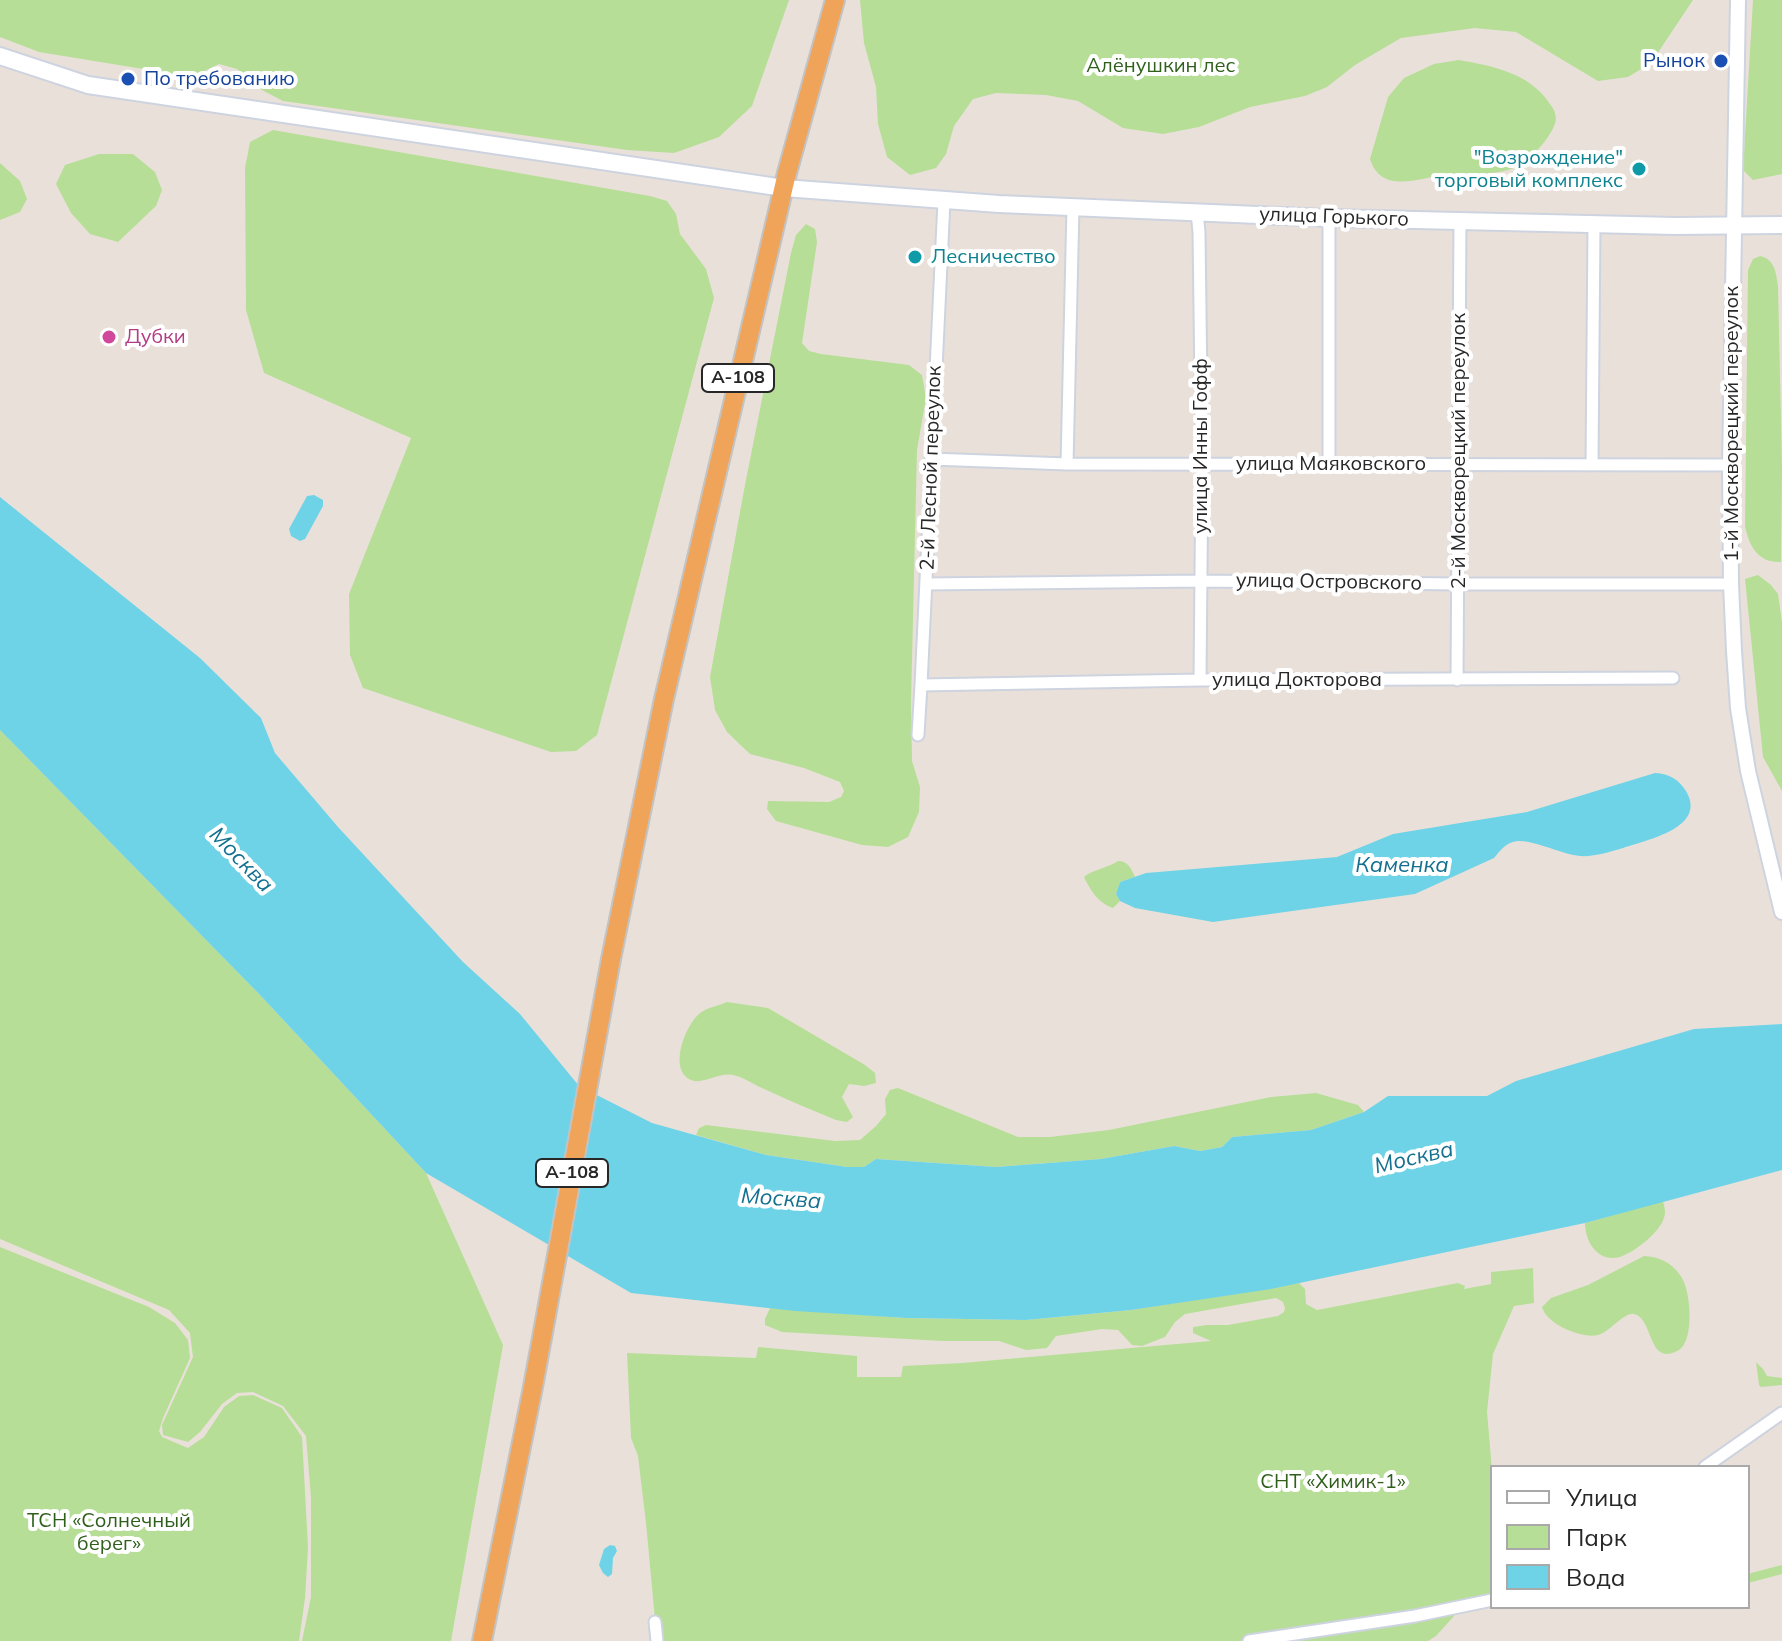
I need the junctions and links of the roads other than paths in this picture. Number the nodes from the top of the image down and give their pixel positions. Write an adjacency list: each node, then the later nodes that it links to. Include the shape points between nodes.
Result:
1 (835, 0): 4 (highway, А-108)
2 (1738, 0): 12 (street, 1-й Москворецкий переулок)
3 (0, 56): 4 (main road, улица Горького, via 88,85)
4 (784, 188): 5 (main road, улица Горького); 34 (highway, А-108, via 667,684)
5 (944, 201): 6 (main road, улица Горького); 13 (street, 2-й Лесной переулок)
6 (1073, 207): 7 (main road, улица Горького); 15 (street)
7 (1197, 212): 8 (main road, улица Горького); 16 (street, улица Инны Гофф)
8 (1329, 218): 9 (main road, улица Горького); 19 (street)
9 (1460, 221): 10 (main road, улица Горького); 14 (street, 2-й Москворецкий переулок)
10 (1594, 225): 12 (main road, улица Горького); 17 (street)
11 (1782, 225): 12 (main road, улица Горького)
12 (1734, 227): 18 (street, 1-й Москворецкий переулок)
13 (931, 459): 15 (street, улица Маяковского); 21 (street, 2-й Лесной переулок)
14 (1459, 463): 17 (street, улица Маяковского); 19 (street, улица Маяковского); 22 (street, 2-й Москворецкий переулок)
15 (1067, 464): 16 (street, улица Маяковского)
16 (1202, 464): 19 (street, улица Маяковского); 20 (street, улица Инны Гофф)
17 (1592, 464): 18 (street, улица Маяковского)
18 (1730, 465): 23 (street, 1-й Москворецкий переулок)
19 (1329, 466)
20 (1201, 581): 21 (street, улица Островского); 22 (street, улица Островского); 25 (street, улица Инны Гофф)
21 (926, 584): 27 (street, 2-й Лесной переулок)
22 (1458, 584): 23 (street, улица Островского); 26 (street, 2-й Москворецкий переулок)
23 (1731, 584): 29 (street, 1-й Москворецкий переулок, via 1738,708)
24 (1673, 678): 26 (street, улица Докторова)
25 (1200, 680): 26 (street, улица Докторова); 27 (street, улица Докторова)
26 (1457, 680)
27 (921, 685): 28 (street, 2-й Лесной переулок)
28 (918, 735)
29 (1782, 912)
30 (1782, 1413): 31 (street)
31 (1708, 1465)
32 (1490, 1600): 36 (street)
33 (655, 1622): 35 (street)
34 (482, 1641)
35 (657, 1641)
36 (1249, 1641)

